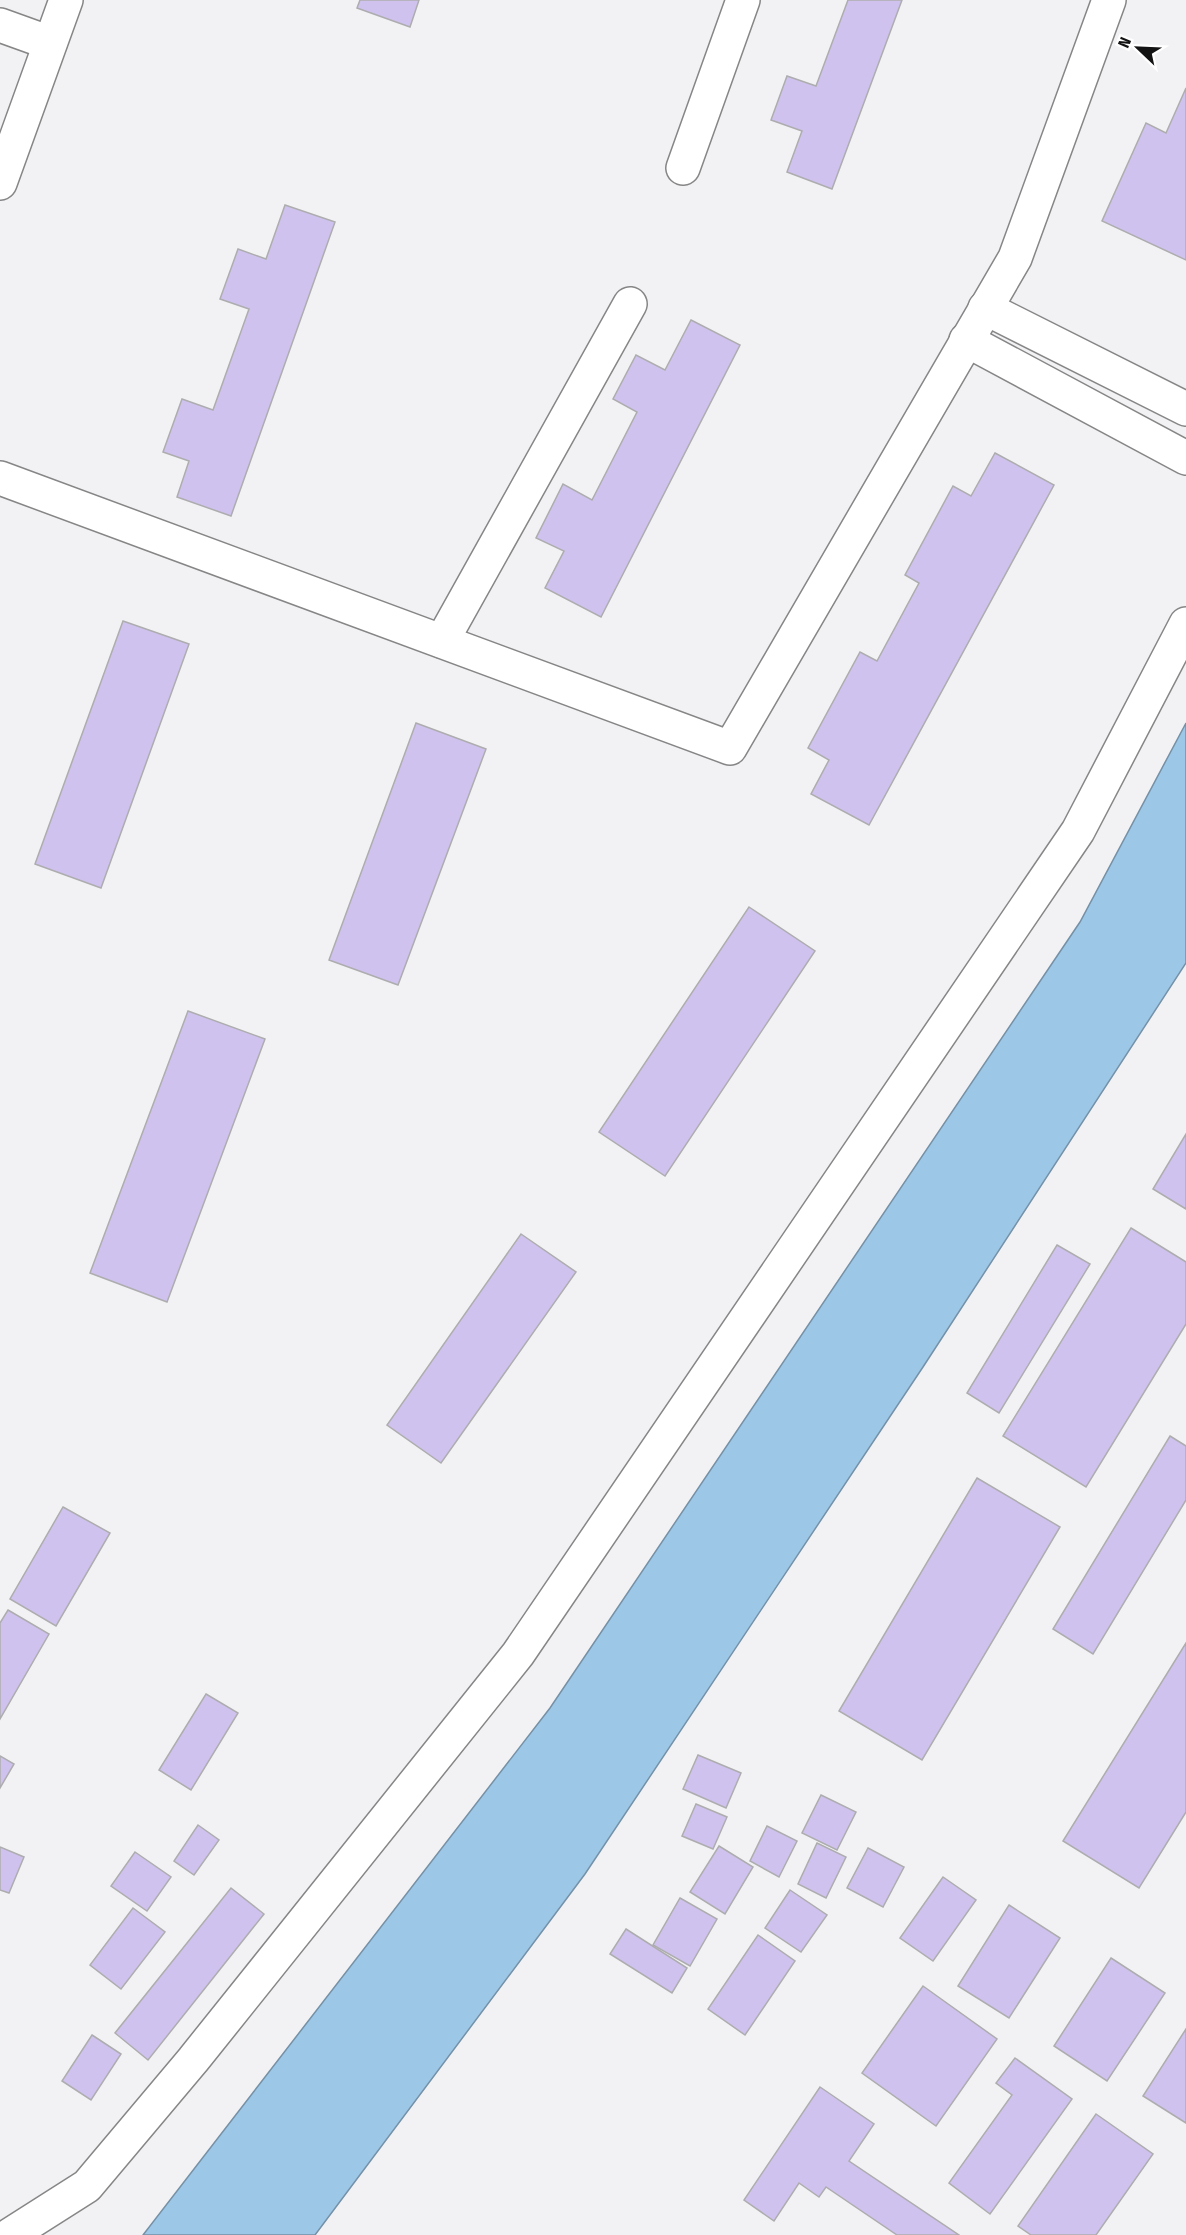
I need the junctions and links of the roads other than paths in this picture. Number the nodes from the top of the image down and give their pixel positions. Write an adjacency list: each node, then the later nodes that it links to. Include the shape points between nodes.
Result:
1 (66, 0): 5 (street)
2 (743, 0): 6 (street)
3 (1109, 0): 9 (street, via 1015,258)
4 (0, 25): 5 (street)
5 (50, 43): 7 (street)
6 (683, 168)
7 (0, 183)
8 (630, 304): 15 (street)
9 (985, 308): 10 (street); 11 (street)
10 (966, 340): 12 (street); 15 (street, via 730,748)
11 (1186, 409)
12 (1186, 458)
13 (0, 478): 15 (street)
14 (1186, 624): 16 (street, via 1078,831 518,1654 87,2186)
15 (442, 641)
16 (10, 2235)

